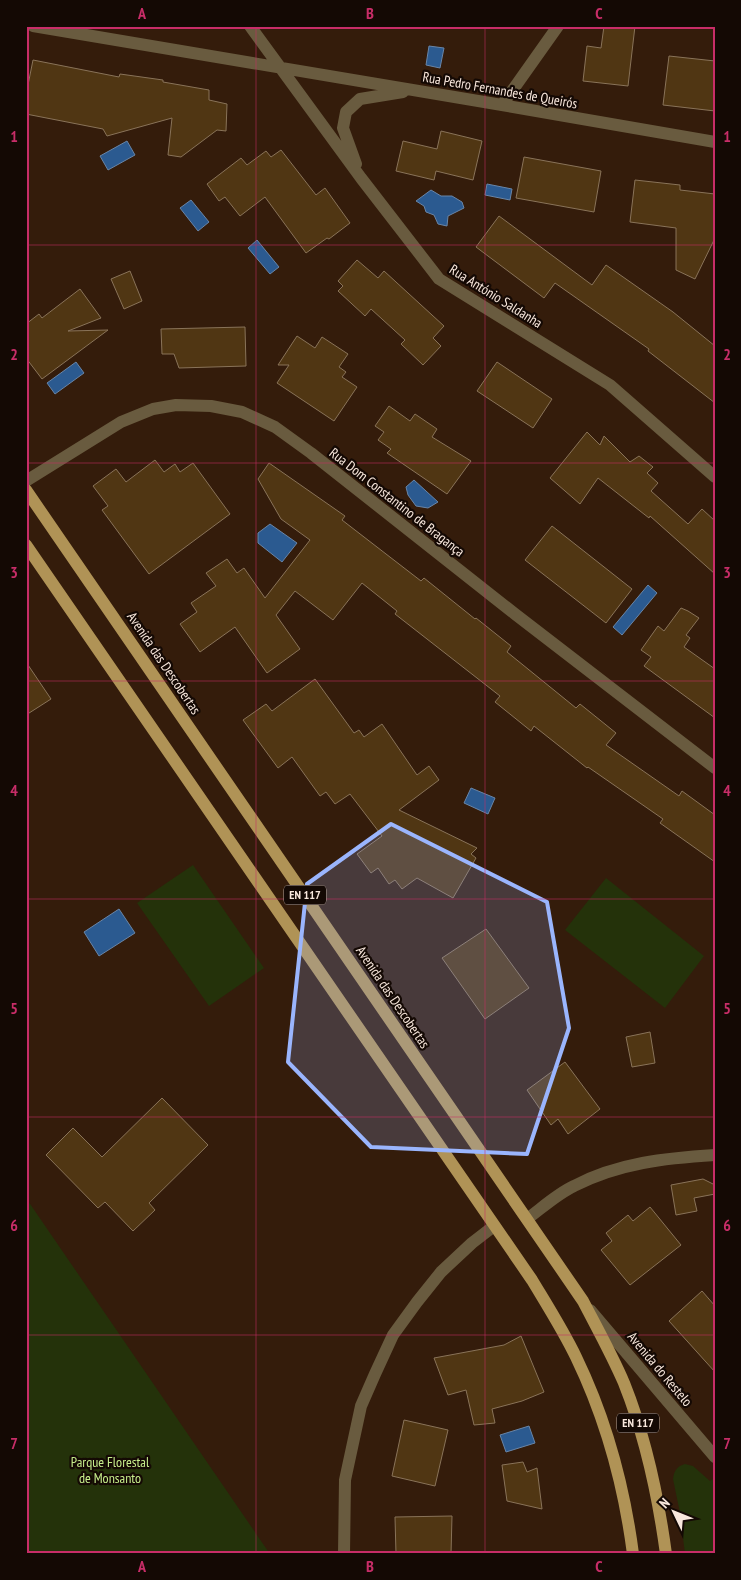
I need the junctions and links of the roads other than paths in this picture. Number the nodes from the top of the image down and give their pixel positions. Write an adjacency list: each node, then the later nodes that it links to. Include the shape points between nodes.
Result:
1 (33, 26): 4 (street, Rua Pedro Fernandes de Queirós)
2 (250, 26): 4 (street, Rua António Saldanha)
3 (558, 26): 6 (street)
4 (280, 68): 5 (street, Rua Pedro Fernandes de Queirós); 8 (street, Rua António Saldanha)
5 (415, 90): 6 (street, Rua Pedro Fernandes de Queirós); 8 (street, via 360,99 346,112 343,128)
6 (502, 105): 7 (street, Rua Pedro Fernandes de Queirós)
7 (715, 142)
8 (361, 178): 9 (street, Rua António Saldanha, via 439,279 610,384)
9 (715, 476)
10 (26, 480): 13 (street, Rua Dom Constantino de Bragança, via 121,422 154,409 176,404 242,412 274,427 311,453)
11 (26, 490): 15 (main road, Avenida das Descobertas / EN 117)
12 (26, 545): 16 (main road)
13 (715, 768)
14 (715, 1156): 15 (street, via 643,1162 602,1173 572,1186)
15 (527, 1219): 17 (main road, Avenida das Descobertas / EN 117)
16 (494, 1226): 19 (street, via 441,1272 423,1294 393,1335 375,1374 361,1406 345,1480); 20 (main road, via 532,1280 575,1356 593,1396 620,1479)
17 (583, 1301): 18 (street, Avenida do Restelo); 21 (main road, Avenida das Descobertas / EN 117, via 624,1383 640,1427 652,1471)
18 (715, 1457)
19 (344, 1554)
20 (633, 1554)
21 (666, 1554)

